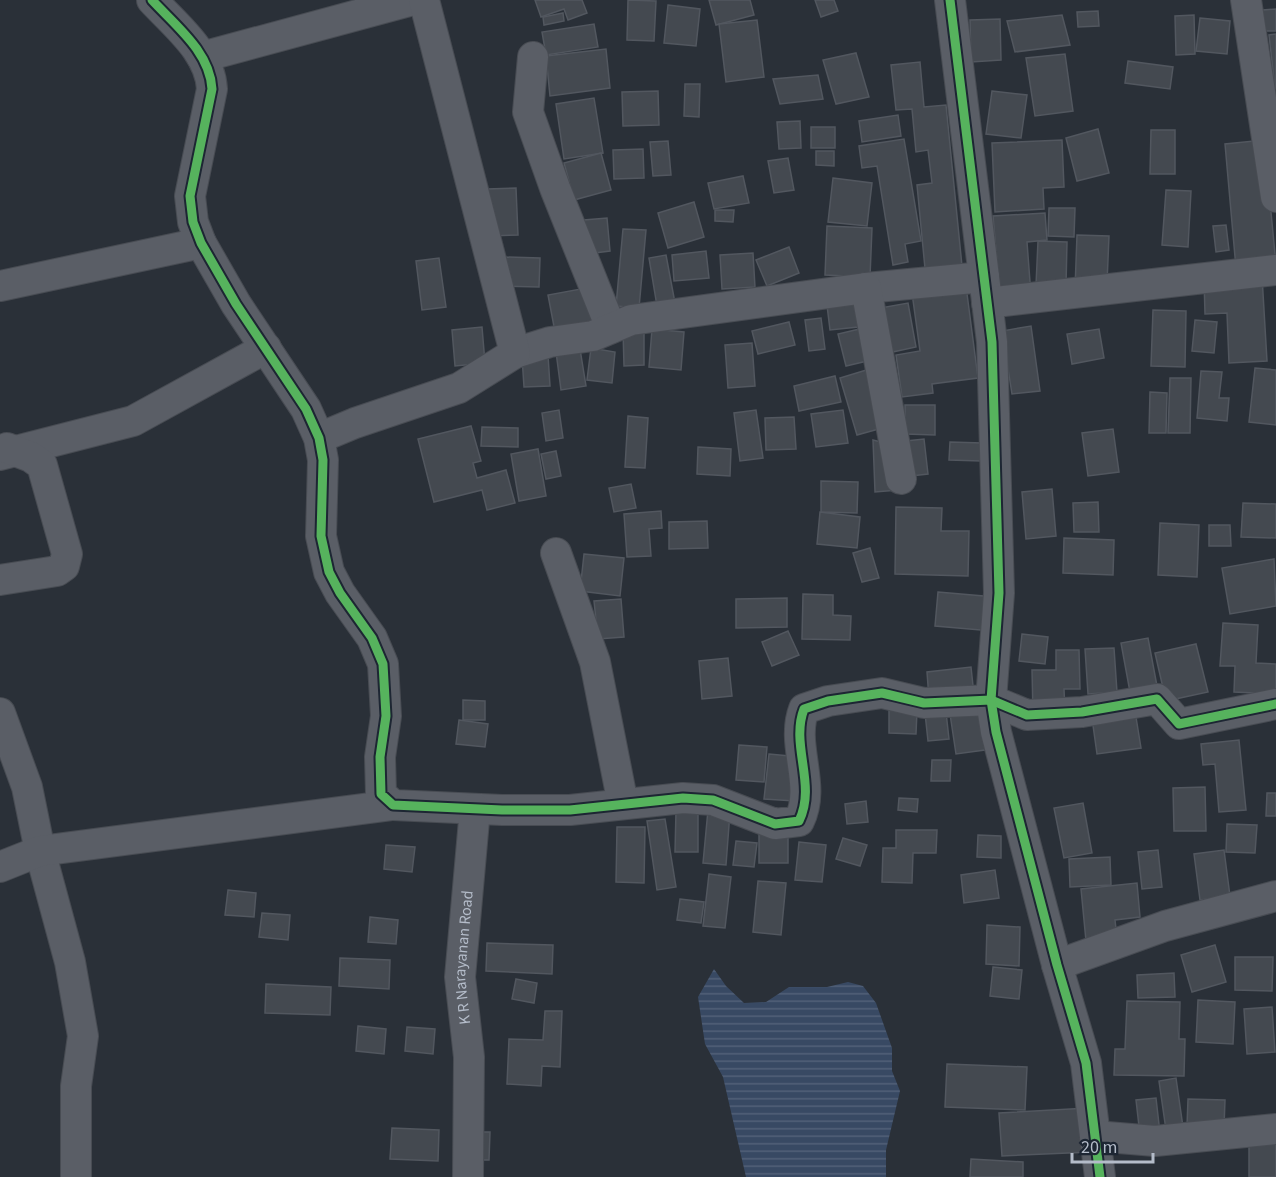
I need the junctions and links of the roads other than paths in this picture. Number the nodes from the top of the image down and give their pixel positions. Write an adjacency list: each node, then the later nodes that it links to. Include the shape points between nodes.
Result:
1 (152, 0): 6 (street)
2 (413, 0): 6 (street)
3 (424, 0): 16 (street)
4 (950, 0): 13 (street)
5 (1246, 0): 8 (street)
6 (202, 57): 9 (street, via 211,73 212,89 190,196 193,222)
7 (533, 57): 14 (street, via 528,111)
8 (1276, 197)
9 (201, 243): 11 (street); 15 (street)
10 (1276, 270): 13 (street)
11 (0, 286)
12 (866, 288): 13 (street); 14 (street, via 632,320); 19 (street)
13 (986, 290): 22 (street, via 992,342 999,593)
14 (611, 328): 16 (street, via 593,336 550,342)
15 (266, 348): 17 (street, via 306,410); 18 (street, via 133,422)
16 (515, 353): 17 (street, via 459,388)
17 (319, 438): 26 (street, via 323,460 321,536 329,572 372,638 383,664 386,716 379,780 381,794)
18 (6, 450): 21 (street, via 42,465 67,554 64,566 57,571)
19 (901, 479)
20 (556, 553): 25 (street, via 595,662)
21 (0, 580)
22 (991, 700): 23 (street, via 1027,715 1082,712 1156,699 1179,724); 25 (street, via 924,703 882,693 828,701 804,710 798,725 806,776 805,809 800,820 775,824 713,800 683,798); 31 (street)
23 (1276, 704)
24 (0, 713): 28 (street, via 27,787)
25 (623, 804): 27 (street, via 570,810)
26 (393, 805): 27 (street); 28 (street)
27 (475, 808): 35 (street, K R Narayanan Road, via 460,976 469,1057)
28 (40, 851): 29 (street); 34 (street, via 69,962 82,1036 76,1086)
29 (0, 867)
30 (1276, 896): 31 (street, via 1165,926)
31 (1057, 965): 33 (street, via 1086,1063)
32 (1276, 1129): 33 (street, via 1155,1141)
33 (1095, 1136): 36 (street)
34 (76, 1177)
35 (468, 1177)
36 (1100, 1177)

